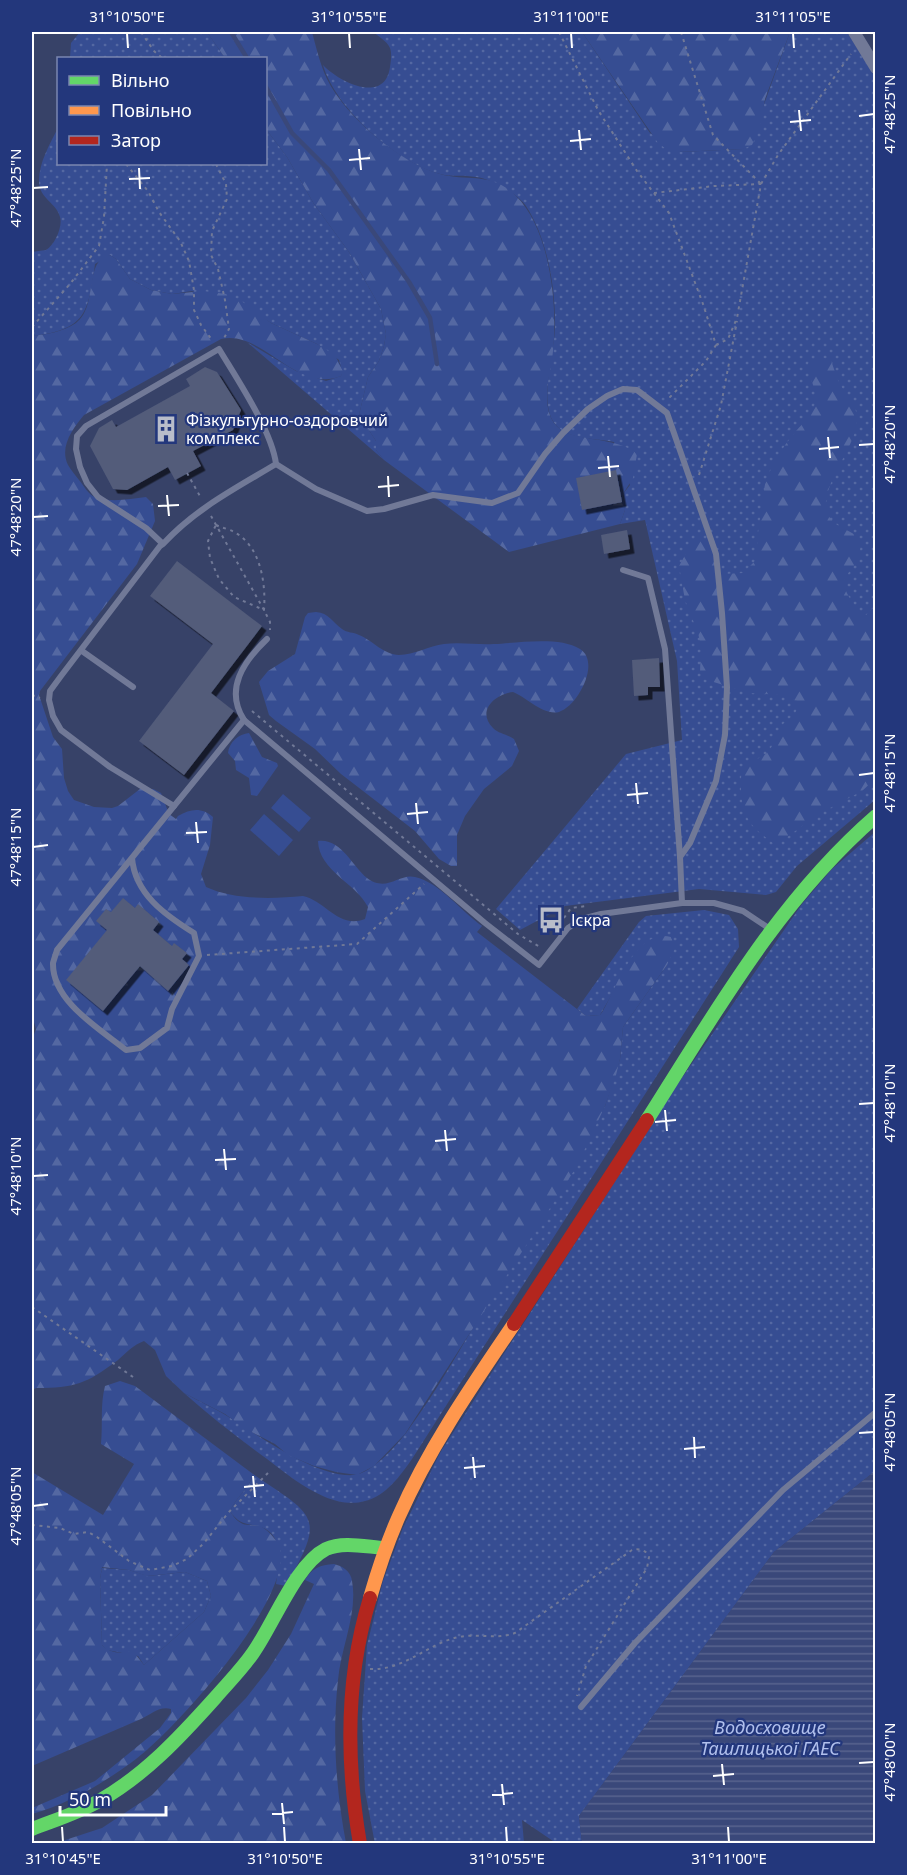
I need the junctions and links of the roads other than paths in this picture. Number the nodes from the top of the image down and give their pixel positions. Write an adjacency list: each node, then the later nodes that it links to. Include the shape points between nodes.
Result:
1 (857, 37): 2 (street)
2 (876, 68)
3 (276, 464): 4 (lane, via 205,506); 4 (lane, via 266,432 219,349 86,426 77,436 76,449 87,483 98,497 146,528); 12 (lane, via 316,489 367,511 434,495 492,503 518,493 563,433 607,396 623,389 637,390 667,413 716,554 727,709 716,781 690,843)
4 (163, 544): 7 (lane)
5 (623, 570): 12 (lane, via 648,578 665,649)
6 (267, 639): 9 (lane, via 238,678 236,706)
7 (82, 651): 8 (lane); 10 (lane, via 50,692 53,716 61,730 110,767)
8 (134, 687)
9 (244, 720): 10 (lane); 14 (lane, via 539,965 568,928 582,919)
10 (174, 806): 13 (lane)
11 (876, 816): 15 (main road, via 827,860)
12 (680, 857): 14 (lane)
13 (132, 858): 13 (lane, via 57,950 53,963 57,983 68,1000 126,1050 140,1048 167,1028 172,1009 199,956 194,933 169,918 145,894)
14 (682, 903): 15 (lane, via 714,903 743,911)
15 (771, 929): 17 (main road, via 455,1415 421,1472)
16 (876, 1412): 18 (lane, via 783,1490 635,1643)
17 (385, 1548): 19 (main road, via 327,1549 312,1560 255,1651 160,1757 99,1801); 20 (main road, via 364,1613 350,1704 350,1770)
18 (581, 1707)
19 (32, 1829)
20 (360, 1844)

